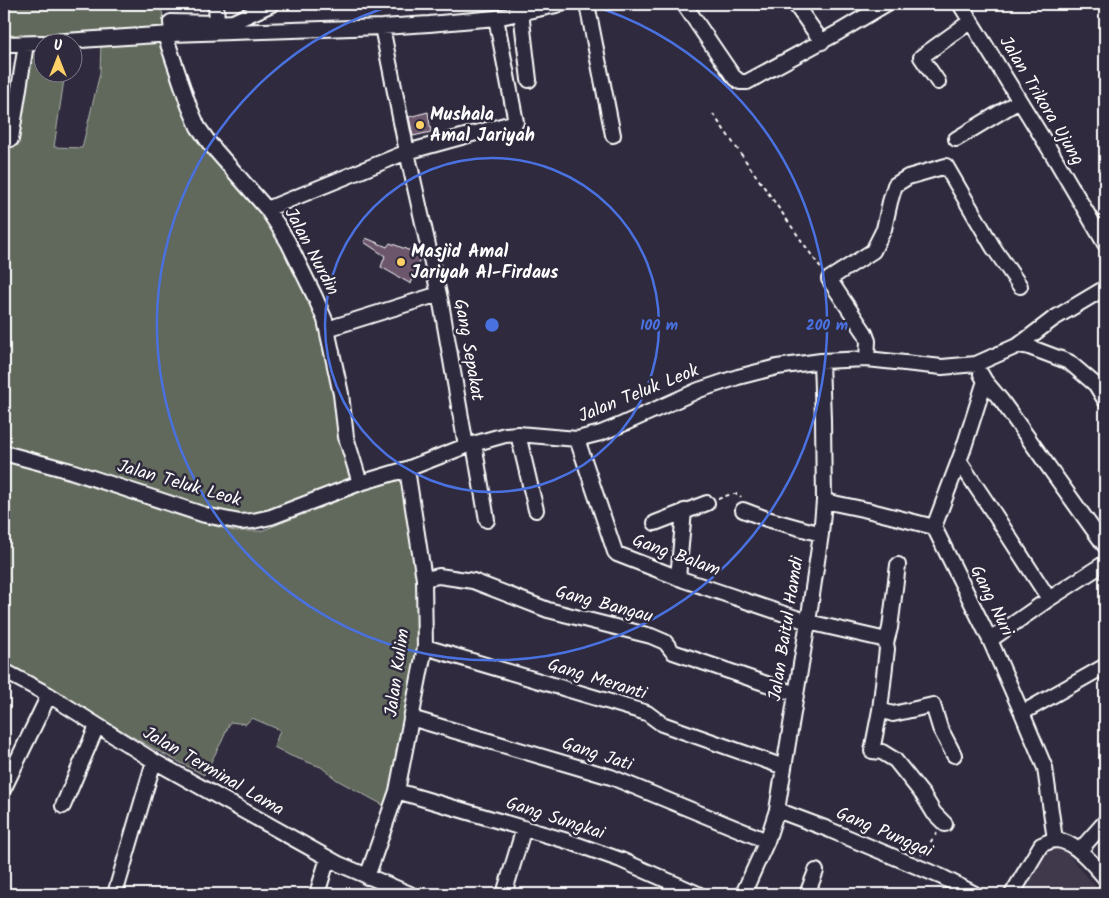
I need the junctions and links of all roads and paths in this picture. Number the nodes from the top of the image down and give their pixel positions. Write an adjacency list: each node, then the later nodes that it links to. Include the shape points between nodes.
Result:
1 (216, 4): 13 (street)
2 (272, 4): 13 (street)
3 (561, 4): 9 (street)
4 (587, 4): 24 (street)
5 (684, 4): 16 (street, via 740,82 747,82)
6 (795, 4): 16 (street)
7 (886, 4): 16 (street)
8 (960, 4): 11 (street, Jalan Trikora Ujung)
9 (521, 12): 10 (street); 20 (street)
10 (496, 18): 12 (street); 27 (street, via 516,122)
11 (971, 21): 21 (street, via 921,57); 22 (street, Jalan Trikora Ujung)
12 (382, 27): 13 (street); 27 (street, Gang Sepakat)
13 (219, 28): 14 (street)
14 (170, 30): 15 (street); 28 (street, Jalan Nurdin, via 189,106 198,126)
15 (82, 39)
16 (822, 42)
17 (4, 44): 18 (street)
18 (26, 44): 19 (street); 26 (street)
19 (32, 44)
20 (529, 80)
21 (938, 82)
22 (1019, 101): 25 (street); 29 (street, Jalan Trikora Ujung)
23 (713, 114): 30 (path)
24 (613, 135)
25 (956, 139)
26 (11, 140)
27 (407, 152): 28 (street); 33 (street, Gang Sepakat)
28 (267, 210): 34 (street, Jalan Nurdin, via 288,242)
29 (1105, 244)
30 (829, 279): 31 (street, via 873,251 884,229 895,185 908,177 946,166 993,247); 36 (street, via 865,333)
31 (1020, 286)
32 (1105, 288): 35 (street, Jalan Teluk Leok, via 1053,318)
33 (439, 294): 34 (street); 43 (street, Gang Sepakat)
34 (327, 329): 47 (street, Jalan Nurdin, via 341,394 346,437)
35 (1019, 345): 38 (street, Jalan Teluk Leok); 40 (street, via 1069,362 1096,385)
36 (867, 359): 37 (street, Jalan Teluk Leok); 38 (street, Jalan Teluk Leok, via 942,367)
37 (821, 361): 42 (street, Jalan Teluk Leok, via 738,377 699,390 608,430); 48 (street, Jalan Baitul Hamdi)
38 (976, 364): 39 (street)
39 (985, 381): 45 (street); 57 (street)
40 (1105, 400)
41 (518, 434): 42 (street, Jalan Teluk Leok); 43 (street, Jalan Teluk Leok); 50 (street)
42 (577, 439): 60 (street, Gang Balam, via 615,552)
43 (470, 445): 46 (street, Jalan Teluk Leok); 53 (street, Gang Sepakat)
44 (4, 454): 47 (street, Jalan Teluk Leok, via 71,471 205,515 240,522 271,517)
45 (958, 461): 55 (street); 62 (street)
46 (407, 469): 47 (street, Jalan Teluk Leok); 61 (street, Jalan Kulim)
47 (360, 483)
48 (824, 501): 55 (street); 56 (street, Jalan Baitul Hamdi)
49 (706, 503): 51 (path, via 739,494); 52 (street)
50 (536, 510)
51 (743, 510): 56 (street)
52 (684, 512): 54 (street); 60 (street)
53 (487, 520)
54 (655, 523)
55 (934, 527): 64 (street, Gang Nuri)
56 (821, 534): 63 (street, Jalan Baitul Hamdi)
57 (1105, 546)
58 (1105, 563): 62 (street)
59 (898, 565): 65 (street)
60 (678, 578): 63 (street, Gang Balam)
61 (424, 579): 66 (street, Jalan Kulim); 69 (street, Gang Bangau, via 439,576 473,581 548,610 651,636 665,642 673,652)
62 (1049, 599): 64 (street)
63 (808, 622): 65 (street, Gang Balam, via 882,639); 69 (street, Jalan Baitul Hamdi)
64 (990, 640): 72 (street, Gang Nuri)
65 (886, 643): 71 (street)
66 (425, 647): 73 (street, Jalan Kulim); 77 (street, Gang Meranti, via 647,713 662,724)
67 (1105, 666): 72 (street)
68 (4, 671): 70 (street, Jalan Terminal Lama)
69 (796, 694): 77 (street, Jalan Baitul Hamdi)
70 (49, 695): 74 (street, Jalan Terminal Lama); 78 (street)
71 (880, 710): 75 (street, via 892,714 933,705); 83 (street, via 872,750 895,760)
72 (1022, 713): 85 (street, Gang Nuri, via 1045,768)
73 (411, 718): 79 (street, Jalan Kulim); 86 (street, Gang Jati, via 611,777)
74 (97, 726): 76 (street, Jalan Terminal Lama); 80 (street)
75 (954, 755)
76 (154, 761): 88 (street, Jalan Terminal Lama); 93 (street)
77 (784, 767): 81 (street, Jalan Baitul Hamdi)
78 (4, 788)
79 (397, 791): 84 (street, Gang Sungkai); 91 (street, Jalan Kulim)
80 (63, 806)
81 (777, 810): 86 (street, Jalan Baitul Hamdi); 89 (street, Gang Punggai)
82 (1105, 822): 87 (street)
83 (945, 824): 89 (path)
84 (524, 828): 96 (street); 97 (street, Gang Sungkai, via 621,860)
85 (1055, 840): 87 (street); 101 (street, via 1041,845)
86 (767, 842): 98 (street, Jalan Baitul Hamdi)
87 (1080, 850): 92 (street)
88 (328, 858): 91 (street, Jalan Terminal Lama); 94 (street)
89 (914, 865): 100 (street, Gang Punggai)
90 (816, 871): 99 (street)
91 (368, 877): 95 (street, Jalan Terminal Lama)
92 (1105, 878)
93 (115, 894)
94 (317, 894)
95 (410, 894)
96 (504, 894)
97 (698, 894)
98 (743, 894)
99 (807, 894)
100 (975, 894)
101 (1012, 894)

